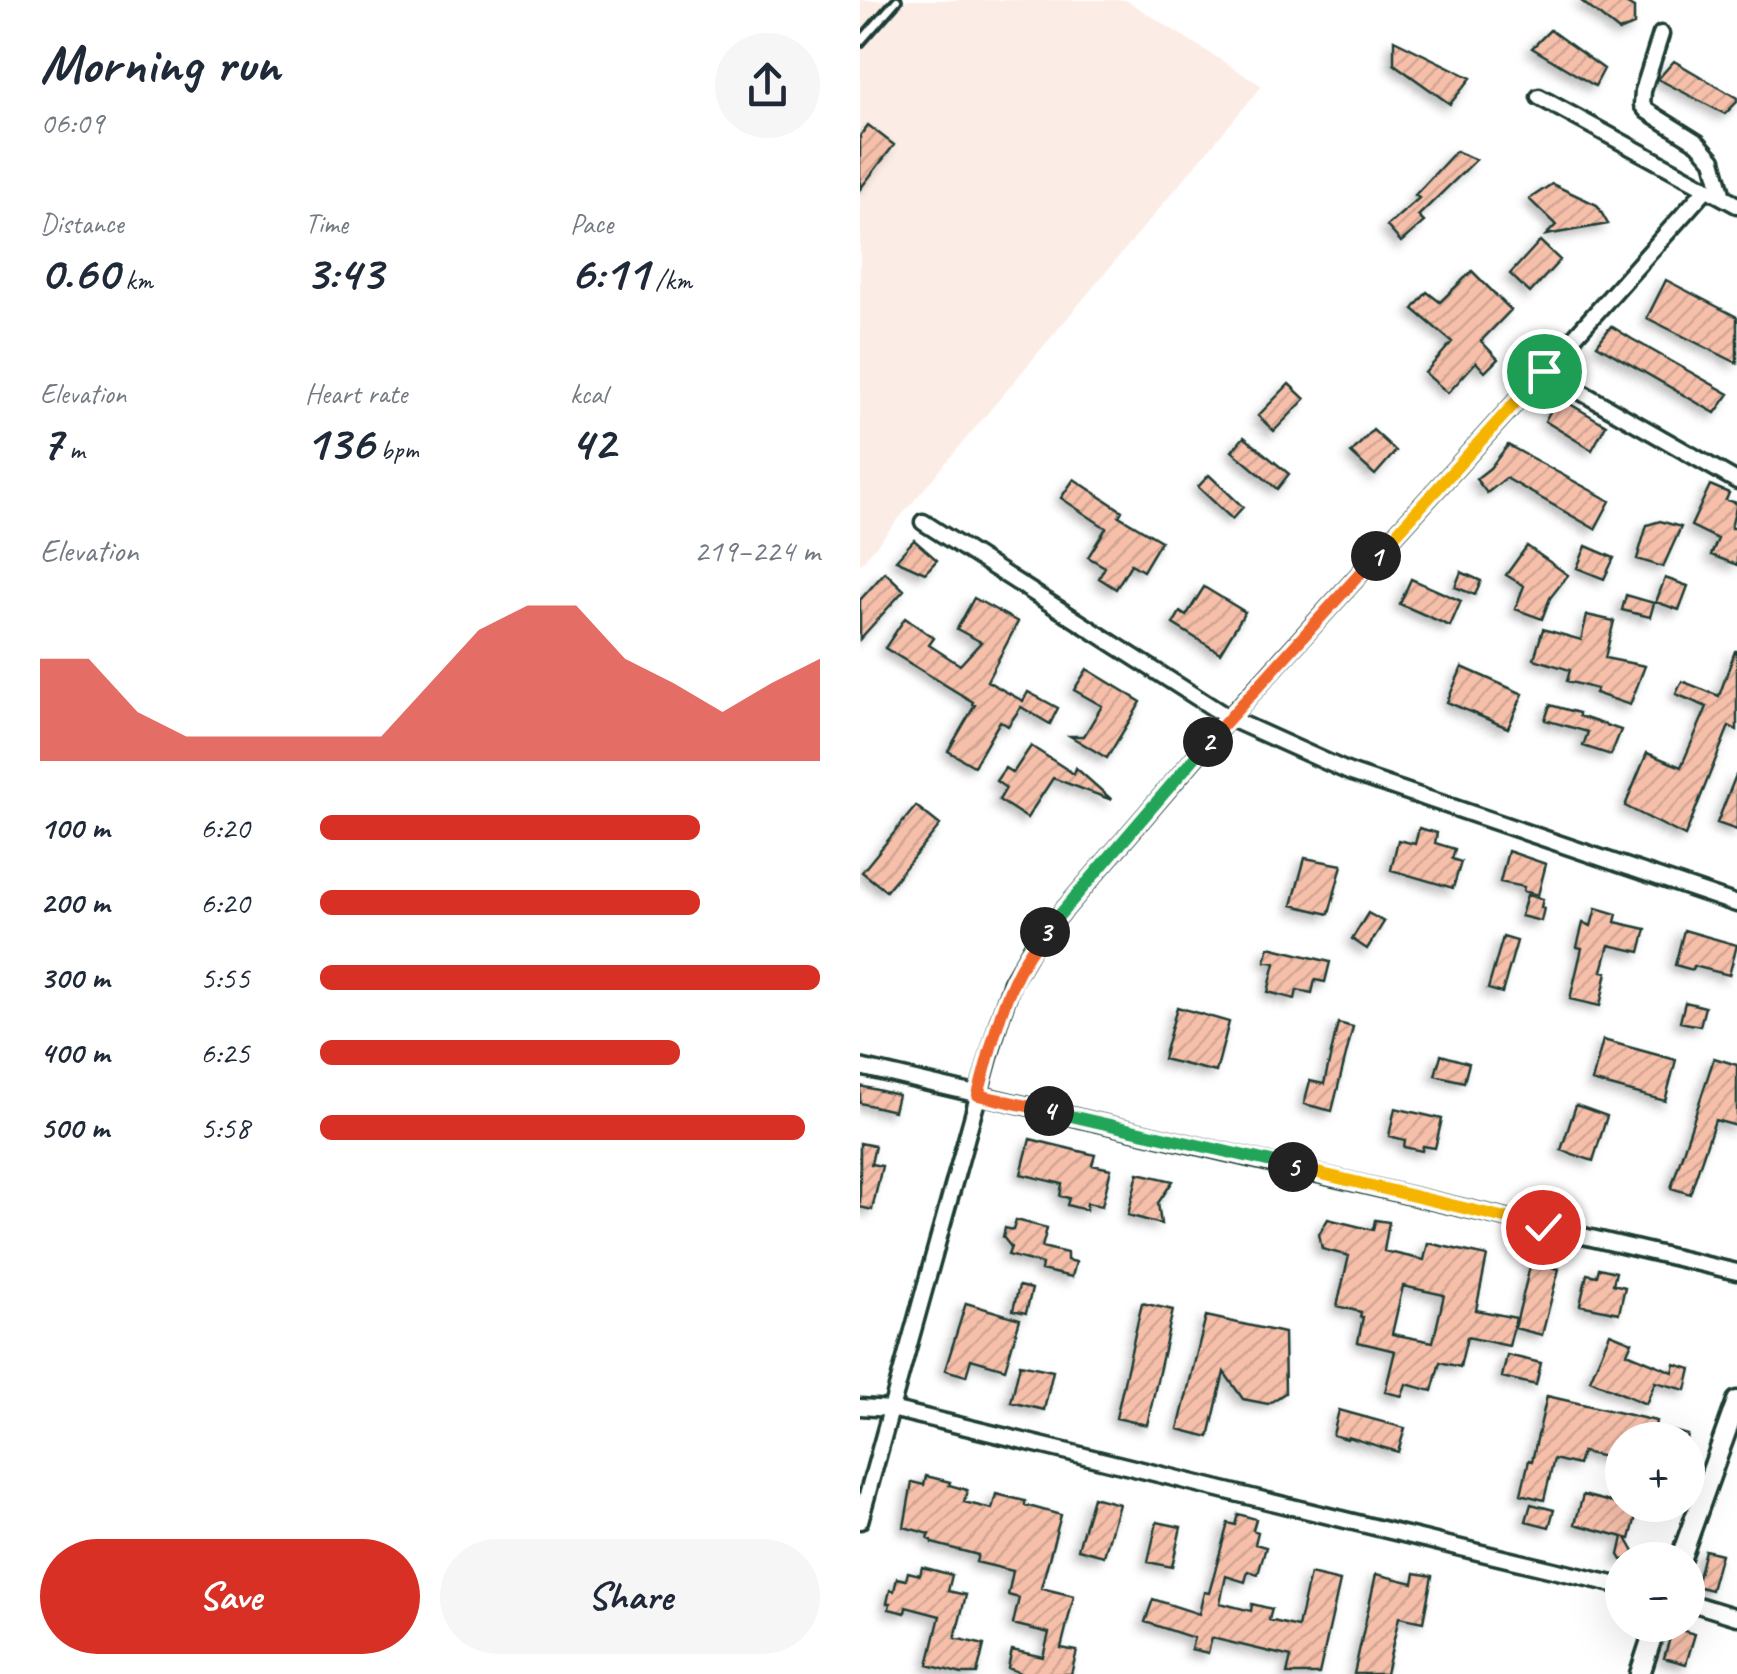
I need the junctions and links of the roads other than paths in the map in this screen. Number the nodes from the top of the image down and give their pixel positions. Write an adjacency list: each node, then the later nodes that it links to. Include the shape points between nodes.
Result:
1 (897, 0): 3 (lane)
2 (1660, 34): 6 (street, via 1642,105 1698,142 1713,160)
3 (860, 42)
4 (1539, 97): 5 (street)
5 (1707, 188): 6 (street); 8 (street)
6 (1722, 197): 7 (street)
7 (1737, 205)
8 (1544, 371): 9 (street); 11 (street)
9 (1737, 481)
10 (923, 522): 11 (street)
11 (1229, 718): 12 (street, via 1348,772); 14 (street, via 1033,946 1012,982)
12 (1737, 904)
13 (860, 1067): 14 (street)
14 (978, 1095): 15 (street); 18 (street)
15 (1737, 1272)
16 (1737, 1401): 20 (street)
17 (860, 1407): 18 (street)
18 (890, 1410): 19 (street); 21 (street)
19 (860, 1521)
20 (1686, 1542)
21 (1605, 1582)
22 (1705, 1607): 23 (street)
23 (1737, 1617)
24 (1650, 1642): 25 (street)
25 (1640, 1674)

